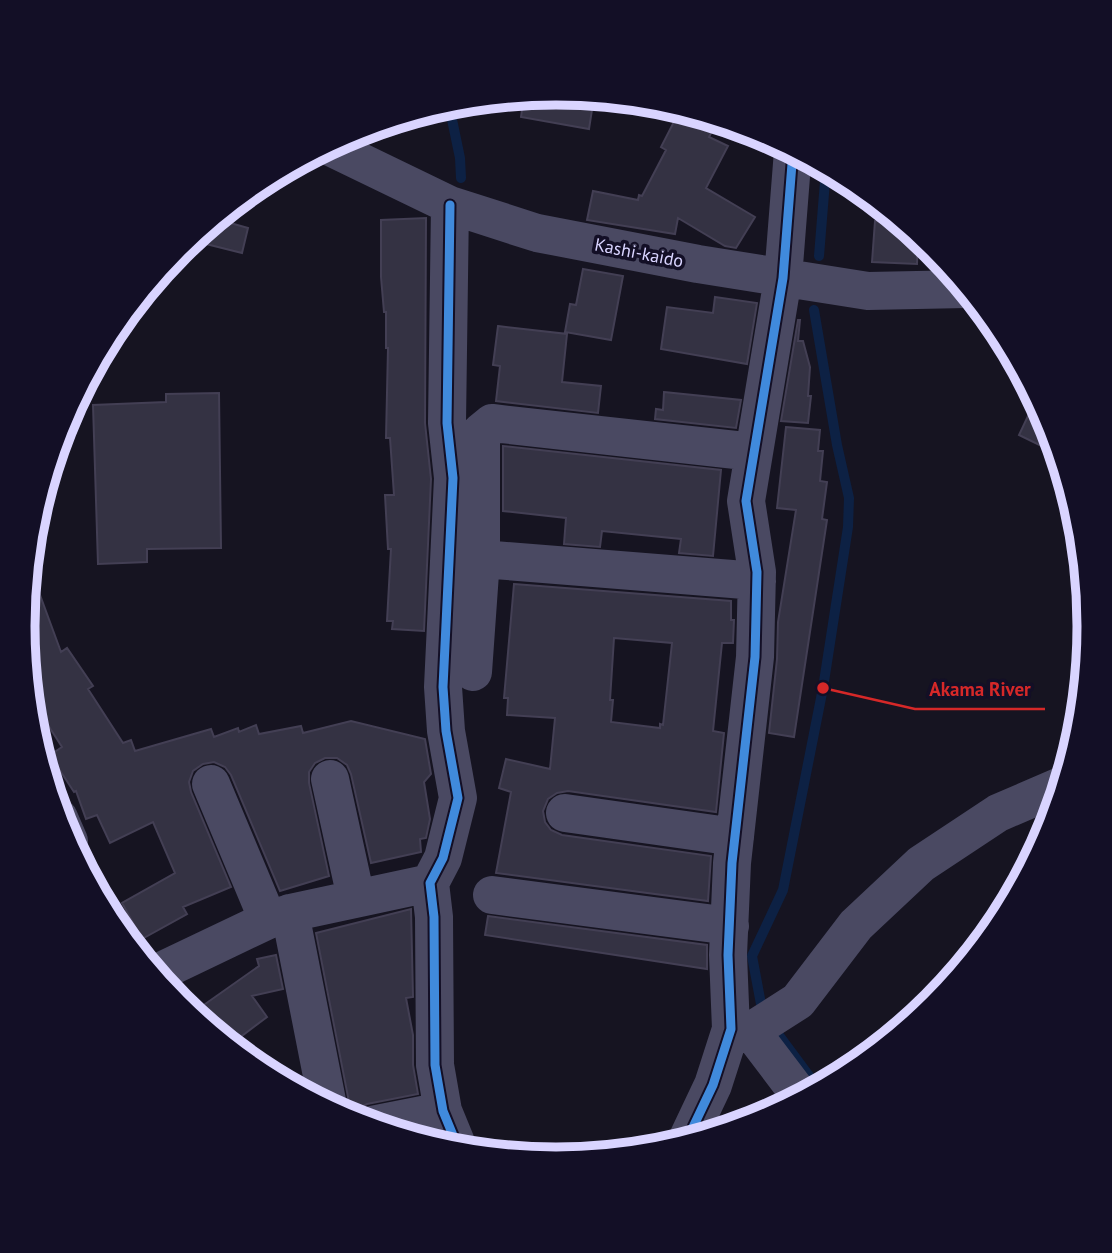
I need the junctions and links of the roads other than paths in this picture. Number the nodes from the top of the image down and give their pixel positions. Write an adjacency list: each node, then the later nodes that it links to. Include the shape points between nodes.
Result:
1 (341, 152): 3 (street, Kashi-kaido)
2 (792, 162): 4 (street)
3 (450, 205): 4 (street, Kashi-kaido, via 537,233); 15 (street, via 447,423 453,478 443,687 458,798 443,858)
4 (783, 278): 5 (street, Kashi-kaido, via 868,291); 6 (street)
5 (952, 287)
6 (754, 452): 7 (street, via 492,424 481,432); 8 (street, via 746,501)
7 (481, 559): 8 (street); 9 (street)
8 (757, 581): 14 (street, via 755,657)
9 (473, 672)
10 (330, 779): 17 (street)
11 (211, 784): 18 (street)
12 (1050, 791): 21 (street, via 998,813 921,864 856,925 798,1001)
13 (565, 813): 14 (street)
14 (735, 837): 19 (street)
15 (430, 883): 17 (street); 24 (street, via 435,1065)
16 (492, 895): 19 (street)
17 (356, 898): 18 (street)
18 (279, 917): 20 (street); 23 (street)
19 (730, 926): 21 (street)
20 (165, 971)
21 (741, 1030): 22 (street); 26 (street)
22 (794, 1090)
23 (325, 1093)
24 (443, 1111): 25 (street); 27 (street)
25 (392, 1121)
26 (692, 1130)
27 (453, 1137)

